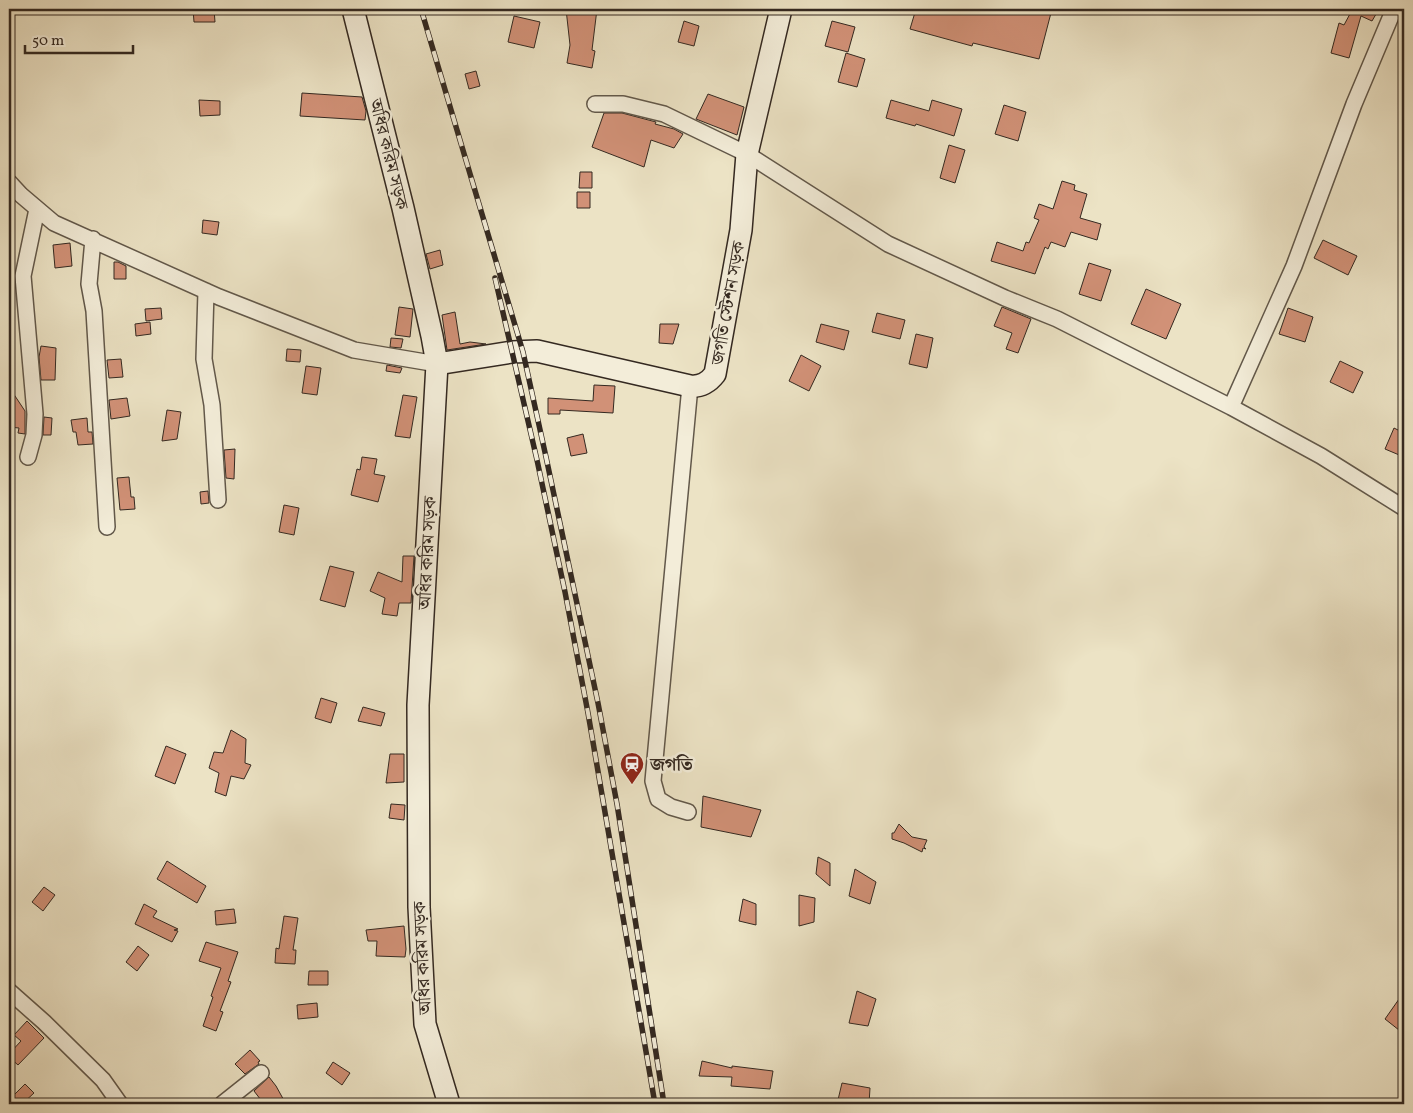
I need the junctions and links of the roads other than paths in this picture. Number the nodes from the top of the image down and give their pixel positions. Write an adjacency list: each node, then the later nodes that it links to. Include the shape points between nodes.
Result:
1 (353, 9): 10 (main road, অধির করিম সড়ক, via 403,208)
2 (781, 9): 5 (main road, জগতি স্টেশন সড়ক)
3 (1394, 9): 12 (street, via 1354,104 1294,266)
4 (595, 104): 5 (street, via 623,104 664,114)
5 (747, 154): 11 (main road, জগতি স্টেশন সড়ক, via 741,230 715,374 705,384); 12 (street, via 888,244 1058,319)
6 (9, 182): 7 (street)
7 (37, 209): 8 (street, via 54,223); 13 (street, via 23,276 35,414)
8 (93, 239): 9 (street); 16 (street, via 89,284 94,311)
9 (206, 291): 10 (street, via 354,350); 14 (street, via 204,359 212,404)
10 (437, 364): 11 (main road, via 537,351); 22 (main road, অধির করিম সড়ক, via 418,705 419,907 425,1024)
11 (690, 386): 17 (street, via 653,781 658,799)
12 (1231, 407): 15 (street, via 1321,456)
13 (28, 457)
14 (218, 500)
15 (1404, 508)
16 (107, 527)
17 (688, 812)
18 (9, 991): 20 (street, via 103,1080)
19 (261, 1073): 21 (street)
20 (120, 1104)
21 (222, 1104)
22 (450, 1104)

